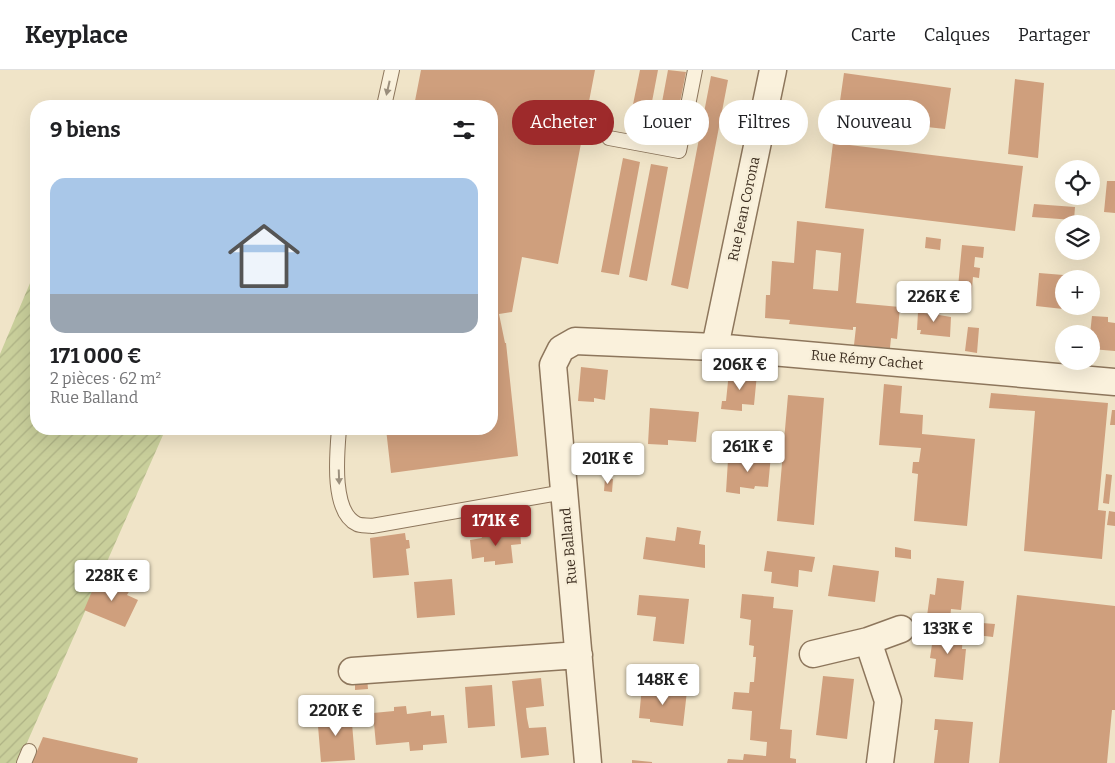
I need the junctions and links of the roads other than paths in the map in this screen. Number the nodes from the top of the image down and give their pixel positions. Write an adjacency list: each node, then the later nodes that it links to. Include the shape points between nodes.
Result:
1 (392, 70): 4 (lane, one-way to 4)
2 (695, 70): 5 (lane, via 679,151)
3 (773, 70): 6 (street, Rue Jean Corona)
4 (385, 100)
5 (614, 139)
6 (715, 348): 7 (street, Rue Rémy Cachet, via 575,341); 8 (street, Rue Rémy Cachet)
7 (561, 349): 10 (street, Rue Balland, via 553,365)
8 (1115, 382)
9 (339, 435): 10 (lane, one-way to 10, via 339,498 346,515 358,524 372,526)
10 (564, 492): 14 (street, Rue Balland)
11 (901, 629): 12 (street)
12 (868, 641): 13 (street); 17 (street, via 888,701)
13 (813, 654)
14 (579, 655): 15 (street); 16 (street, Rue Balland)
15 (352, 672)
16 (588, 763)
17 (880, 763)

